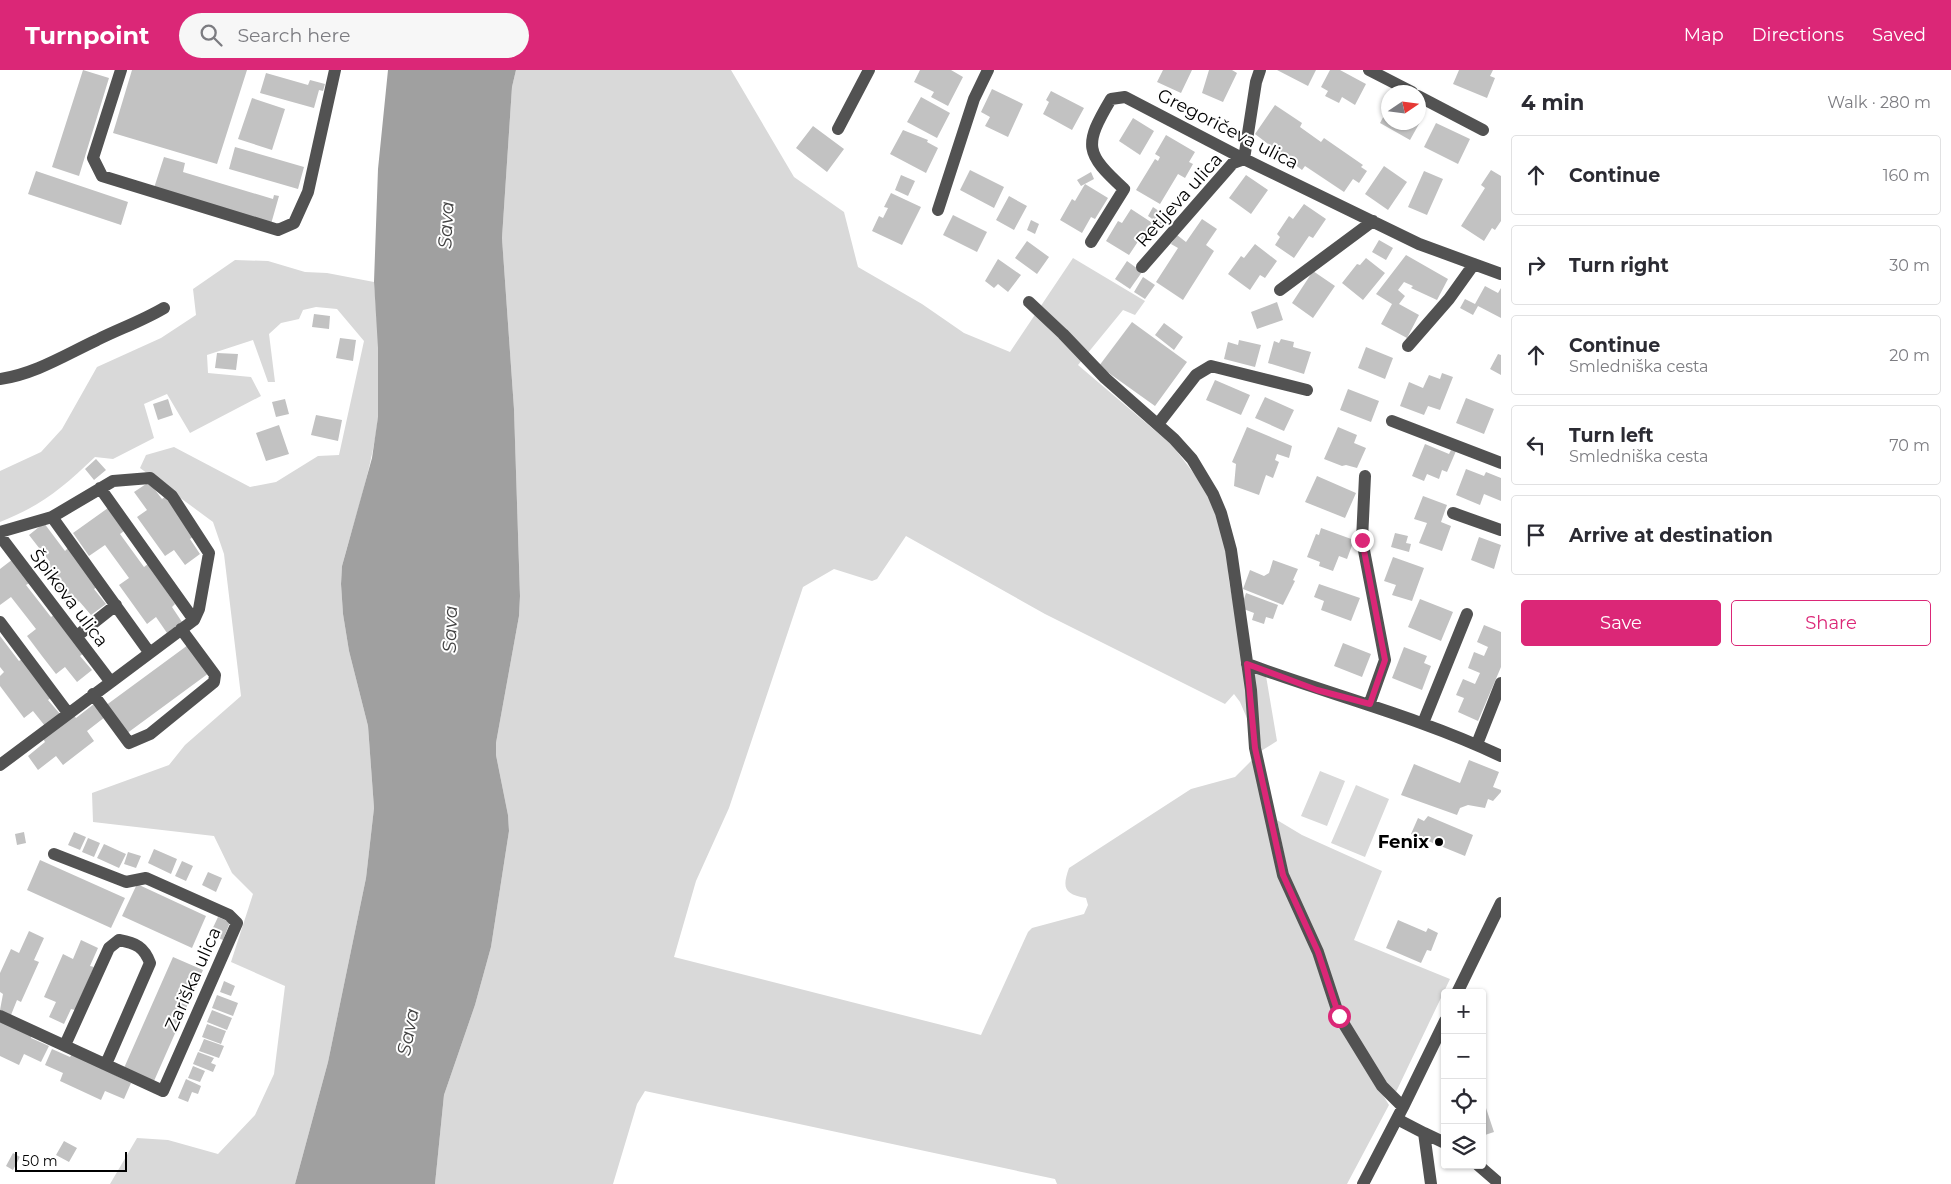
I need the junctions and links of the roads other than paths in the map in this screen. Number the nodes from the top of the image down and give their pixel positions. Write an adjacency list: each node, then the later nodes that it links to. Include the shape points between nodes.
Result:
1 (121, 70): 6 (street, via 93,158 102,176 278,230 294,222 308,192)
2 (869, 70): 9 (street)
3 (988, 70): 12 (street, via 974,99)
4 (1260, 70): 11 (street, Retljeva ulica)
5 (1369, 70): 7 (street)
6 (331, 71)
7 (1398, 85)
8 (1426, 100): 10 (street)
9 (838, 129)
10 (1483, 130)
11 (1244, 159): 13 (street, Gregoričeva ulica); 14 (street, Gregoričeva ulica, via 1125,97 1111,100 1092,139 1093,155 1124,189); 16 (street, Retljeva ulica, via 1233,163)
12 (938, 210)
13 (1373, 221): 15 (street, Gregoričeva ulica, via 1419,244); 18 (street)
14 (1091, 242)
15 (1474, 264): 17 (street, Gregoričeva ulica); 21 (street, via 1449,300)
16 (1142, 267)
17 (1501, 274)
18 (1280, 290)
19 (1029, 302): 25 (street, via 1105,378)
20 (164, 308): 22 (street, via 49,364)
21 (1408, 346)
22 (0, 380)
23 (1307, 390): 25 (street, via 1211,366 1196,375)
24 (1392, 421): 26 (street)
25 (1158, 424): 41 (street, via 1192,459 1221,513 1231,550)
26 (1501, 463)
27 (1365, 476): 45 (street, via 1362,540 1385,660)
28 (100, 488): 30 (street, Špikova ulica); 36 (street); 36 (street, Špikova ulica, via 112,481 150,478 172,496 210,553)
29 (1453, 513): 31 (street)
30 (52, 518): 32 (street, Špikova ulica); 34 (street, Špikova ulica)
31 (1501, 530)
32 (0, 532)
33 (0, 536): 39 (street, Špikova ulica)
34 (116, 605): 39 (street); 40 (street, Špikova ulica)
35 (1467, 614): 47 (street)
36 (194, 620): 38 (street)
37 (0, 622): 46 (street)
38 (181, 629): 40 (street); 44 (street, via 215,675 214,682 150,734 129,743)
39 (77, 636): 42 (street, Špikova ulica)
40 (149, 652): 42 (street)
41 (1247, 664): 45 (street, via 1317,690); 58 (street, via 1255,748 1283,875 1318,952 1339,1016 1382,1086)
42 (110, 681): 44 (street)
43 (1501, 683): 48 (street)
44 (94, 694): 46 (street)
45 (1370, 704): 47 (street)
46 (68, 713): 50 (street)
47 (1423, 723): 48 (street)
48 (1477, 744): 49 (street)
49 (1501, 756)
50 (0, 765)
51 (54, 854): 57 (street, Zariška ulica, via 126,882 146,878 229,915 237,923 163,1091)
52 (1501, 903): 53 (street)
53 (1459, 989)
54 (0, 1016): 56 (street, Zariška ulica)
55 (1441, 1029): 58 (street)
56 (65, 1045): 57 (street, Zariška ulica); 57 (street, via 108,948 119,940 134,943 145,950 150,963)
57 (106, 1064)
58 (1404, 1107): 59 (street)
59 (1398, 1119): 60 (street); 63 (street)
60 (1424, 1133): 61 (street); 64 (street)
61 (1441, 1141)
62 (1483, 1169): 65 (street)
63 (1363, 1184)
64 (1431, 1184)
65 (1500, 1184)

